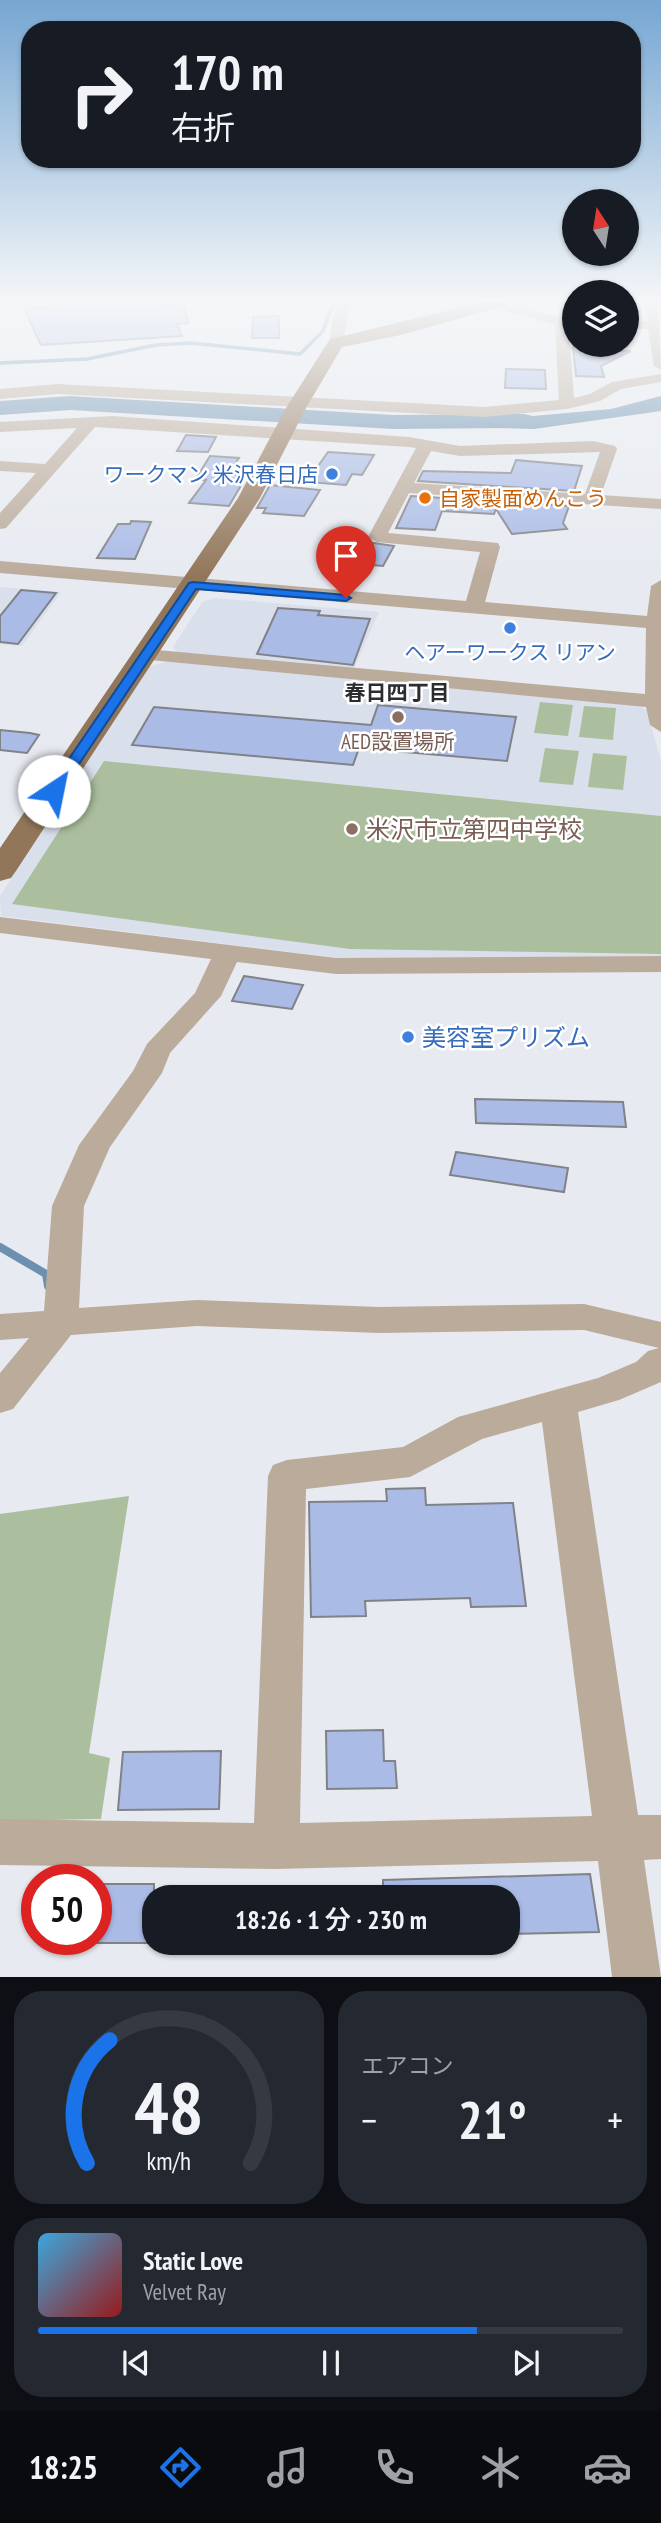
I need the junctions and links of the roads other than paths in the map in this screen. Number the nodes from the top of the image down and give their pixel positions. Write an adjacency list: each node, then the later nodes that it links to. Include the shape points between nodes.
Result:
1 (122, 393): 6 (street)
2 (305, 393): 6 (main road)
3 (567, 393): 5 (street)
4 (603, 393): 5 (street)
5 (567, 404): 6 (street, via 452,412)
6 (298, 405): 9 (main road)
7 (91, 422): 8 (street); 9 (street); 12 (street)
8 (0, 427)
9 (285, 433): 10 (street); 18 (main road)
10 (426, 446): 13 (street); 14 (street, via 460,451 609,449)
11 (0, 466): 12 (street)
12 (49, 469): 16 (street)
13 (401, 486): 14 (street); 20 (street, via 377,537 491,547)
14 (591, 500): 15 (street)
15 (661, 504)
16 (0, 524)
17 (0, 567): 18 (street)
18 (193, 585): 20 (street); 22 (main road)
19 (661, 586): 21 (street)
20 (473, 609): 21 (street)
21 (658, 623): 23 (street)
22 (146, 655): 23 (street); 25 (main road)
23 (658, 701): 24 (street)
24 (661, 724)
25 (0, 872)
26 (0, 925): 27 (street)
27 (227, 954): 28 (street, via 336,966); 29 (street, via 207,996 157,1049 147,1073 94,1144 68,1206)
28 (661, 964)
29 (56, 1323): 30 (street); 31 (street, via 197,1313 379,1320 584,1317); 33 (street)
30 (5, 1327)
31 (661, 1335)
32 (661, 1361): 34 (street, via 649,1372 606,1390)
33 (0, 1399)
34 (558, 1403): 35 (street); 37 (street, via 471,1427 410,1462 287,1476)
35 (640, 1838): 37 (street); 38 (street)
36 (0, 1842): 37 (street)
37 (276, 1846)
38 (637, 1977)

